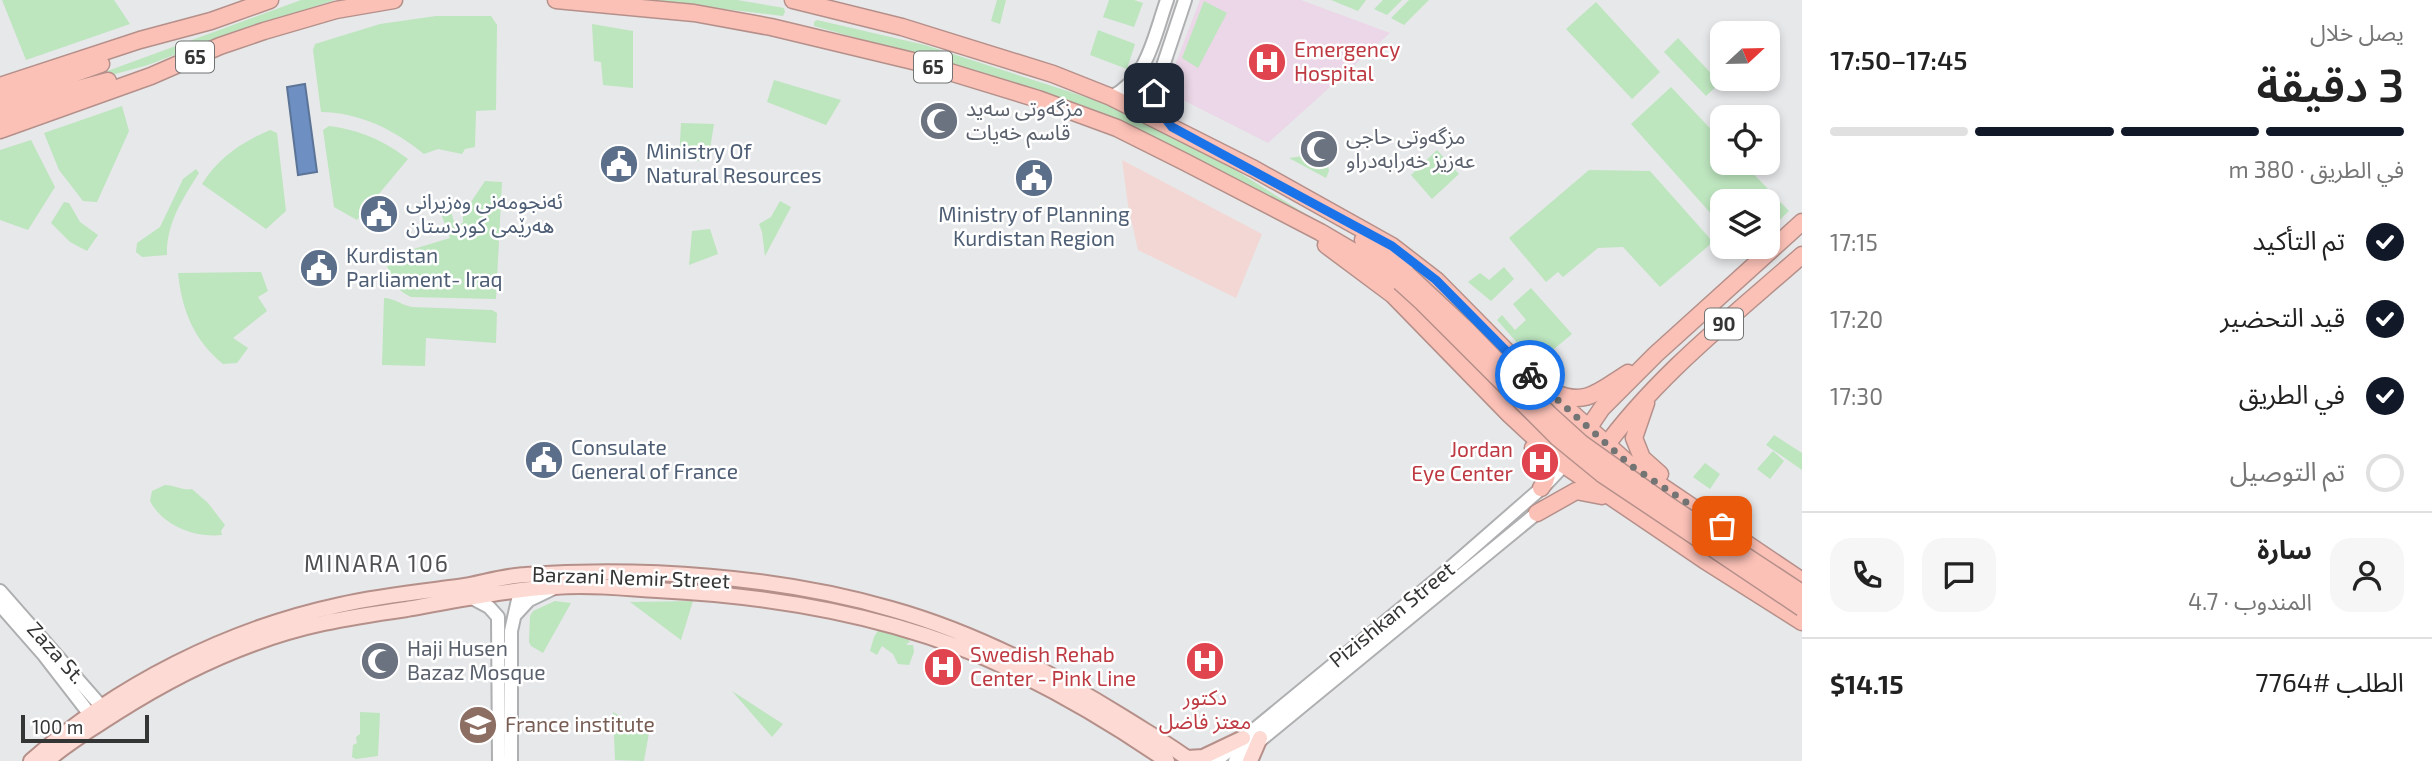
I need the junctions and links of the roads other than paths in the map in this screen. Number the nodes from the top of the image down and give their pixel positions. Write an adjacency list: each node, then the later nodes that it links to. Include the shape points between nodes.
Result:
1 (270, 0): 9 (highway, 65)
2 (394, 0): 12 (highway, 65, via 336,10)
3 (556, 0): 10 (highway, 65, via 683,12)
4 (783, 0): 10 (highway, via 789,9 788,19)
5 (793, 0): 8 (highway, 65)
6 (1167, 0): 14 (main road, via 1142,70)
7 (1185, 0): 17 (main road, via 1154,93 1157,108)
8 (822, 7): 11 (highway, via 808,12 805,22 808,32); 14 (highway, 65, via 1053,74)
9 (211, 21): 13 (highway, 65); 15 (highway, 65)
10 (772, 27): 11 (highway, 65)
11 (817, 37): 20 (highway, 65, via 940,69 1117,128)
12 (220, 46): 16 (highway, 65); 18 (highway, 65)
13 (0, 86)
14 (1111, 97): 17 (highway, 65)
15 (0, 100)
16 (0, 114)
17 (1172, 127): 19 (highway, 65)
18 (0, 130)
19 (1286, 187): 23 (highway, 65, via 1372,246); 26 (highway, 65, via 1392,246)
20 (1285, 215): 23 (highway, 65); 25 (highway, 65, via 1393,295)
21 (1802, 222): 24 (highway, 90)
22 (1802, 255): 28 (highway, 90)
23 (1403, 278): 45 (highway, 65, bridge, via 1466,329 1581,443); 48 (highway, 65, bridge, via 1579,456)
24 (1656, 354): 26 (highway, via 1587,398 1566,398); 27 (highway, 90)
25 (1471, 374): 26 (highway, via 1517,414 1532,411 1541,401); 30 (highway, 65); 34 (highway, via 1545,462 1548,476)
26 (1538, 382): 31 (highway, 65, via 1562,403)
27 (1618, 392): 29 (highway, via 1601,419 1609,427); 31 (highway, 90, via 1602,408)
28 (1650, 396): 29 (highway, 90); 39 (highway, via 1635,431 1642,458)
29 (1620, 426): 31 (highway, 90)
30 (1528, 433): 31 (highway, via 1551,441); 32 (highway, 65)
31 (1591, 443): 32 (highway, 90); 33 (highway, 90); 36 (highway); 38 (highway, via 1611,493)
32 (1560, 469): 33 (highway, 65); 34 (main road, Pizishkan Street)
33 (1576, 482): 35 (highway, 65); 37 (main road, Pizishkan Street)
34 (1541, 488): 53 (main road, Pizishkan Street)
35 (1611, 498): 37 (highway, via 1576,491); 38 (highway, 65)
36 (1690, 506): 38 (highway, via 1644,481 1629,494 1629,506); 39 (highway)
37 (1537, 513): 54 (main road, Pizishkan Street)
38 (1637, 516): 49 (highway, 65)
39 (1739, 536): 41 (highway)
40 (521, 575): 44 (main road); 52 (main road, Barzani Nemir Street, via 306,614 184,660); 55 (main road, Barzani Nemir Street, via 702,577 782,585 890,608 989,645 1045,673)
41 (1802, 581)
42 (557, 586): 44 (main road, Barzani Nemir Street); 50 (main road, via 523,605); 60 (main road, Barzani Nemir Street, via 709,592 814,607 888,625 1012,670)
43 (0, 591): 52 (main road, Zaza St.)
44 (520, 591): 46 (main road, Barzani Nemir Street); 50 (main road)
45 (1802, 593)
46 (471, 598): 51 (main road, via 498,617); 52 (main road, Barzani Nemir Street, via 323,623 254,643 180,674)
47 (0, 605): 52 (main road, Zaza St.)
48 (1802, 608)
49 (1802, 622)
50 (511, 631): 51 (main road)
51 (503, 671): 58 (main road); 59 (main road)
52 (100, 716): 56 (main road, Barzani Nemir Street, via 67,731); 57 (main road, Barzani Nemir Street)
53 (1243, 738): 55 (main road); 61 (main road, Pizishkan Street)
54 (1260, 738): 62 (main road, Pizishkan Street); 63 (main road)
55 (1189, 759)
56 (31, 761)
57 (47, 761)
58 (499, 761)
59 (511, 761)
60 (1167, 761)
61 (1216, 761)
62 (1235, 761)
63 (1250, 761)

